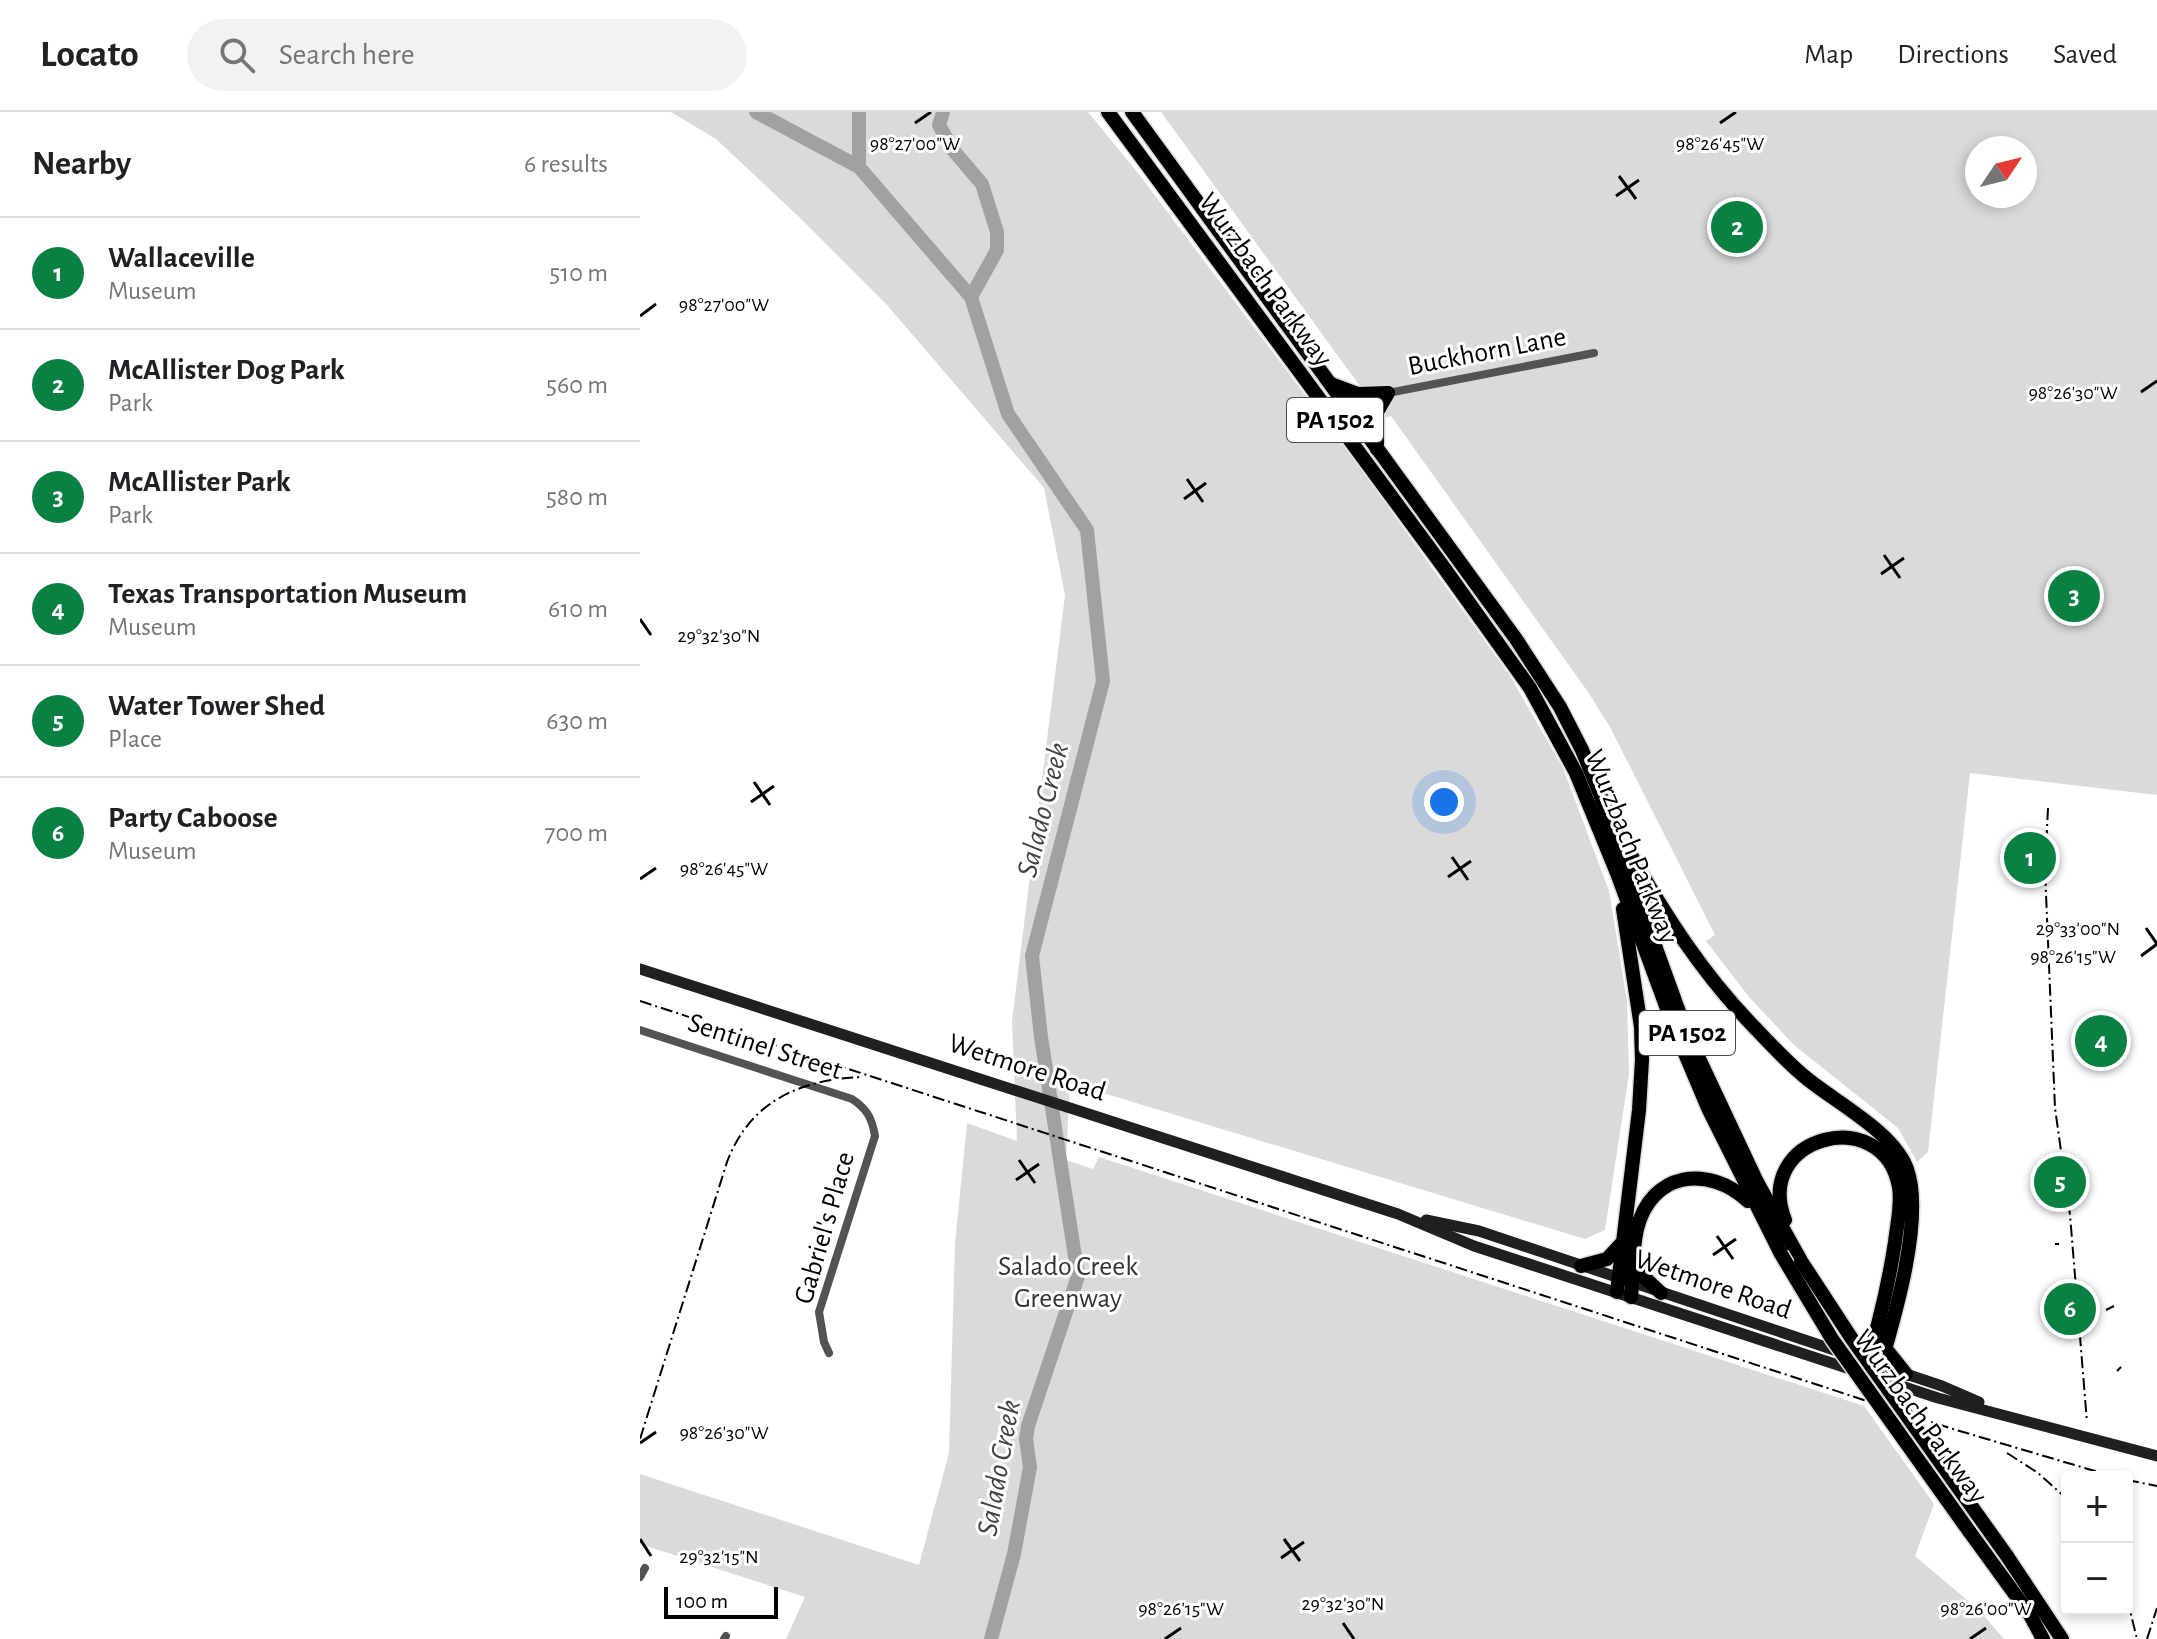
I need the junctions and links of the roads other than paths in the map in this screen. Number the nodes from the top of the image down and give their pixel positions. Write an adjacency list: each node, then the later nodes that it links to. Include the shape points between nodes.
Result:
1 (1108, 112): 8 (highway, Wurzbach Parkway / PA 1502, via 1523,678 1576,773)
2 (1132, 112): 4 (highway, Wurzbach Parkway / PA 1502)
3 (1594, 353): 5 (street, Buckhorn Lane)
4 (1327, 382): 5 (highway, via 1358,394); 6 (highway, Wurzbach Parkway / PA 1502)
5 (1388, 393): 6 (highway, via 1377,412)
6 (1377, 451): 7 (highway, Wurzbach Parkway / PA 1502, via 1534,665)
7 (1600, 794): 16 (highway, Wurzbach Parkway / PA 1502, via 1686,1031 1757,1182); 21 (highway, via 1661,909 1703,971 1804,1076 1883,1135 1906,1166 1912,1188 1911,1225)
8 (1617, 873): 12 (highway, Wurzbach Parkway / PA 1502, via 1673,1025); 14 (highway, via 1642,1049)
9 (640, 969): 13 (main road, Wetmore Road)
10 (640, 1030): 11 (street, Sentinel Street, via 852,1099)
11 (870, 1116): 22 (street, Gabriel's Place, via 875,1136 819,1312)
12 (1757, 1209): 15 (highway, via 1723,1182 1682,1179 1647,1207 1637,1230); 30 (highway, Wurzbach Parkway / PA 1502, bridge, via 1832,1339)
13 (1398, 1214): 17 (main road, Wetmore Road, via 1479,1231); 18 (main road, Wetmore Road, via 1474,1246)
14 (1624, 1241): 17 (highway, via 1607,1259); 18 (highway)
15 (1635, 1258): 18 (highway); 19 (highway, via 1644,1277)
16 (1801, 1261): 20 (highway, via 1779,1206 1780,1184 1789,1164 1806,1148 1832,1137 1870,1144 1893,1170 1900,1191); 31 (highway, Wurzbach Parkway / PA 1502, bridge)
17 (1581, 1266): 18 (main road, Wetmore Road)
18 (1624, 1288): 19 (main road, Wetmore Road); 24 (main road, Wetmore Road)
19 (1661, 1293): 23 (main road, Wetmore Road)
20 (1879, 1330): 23 (highway, via 1856,1349); 24 (highway)
21 (1886, 1349): 24 (highway); 25 (highway)
22 (829, 1353)
23 (1839, 1353): 24 (main road, Wetmore Road)
24 (1872, 1370): 25 (main road, Wetmore Road); 26 (main road, Wetmore Road, via 1938,1398)
25 (1906, 1374): 26 (main road, Wetmore Road)
26 (2007, 1414): 27 (main road, Wetmore Road)
27 (2157, 1456)
28 (645, 1568): 29 (street)
29 (640, 1577)
30 (2043, 1639)
31 (2062, 1639)

